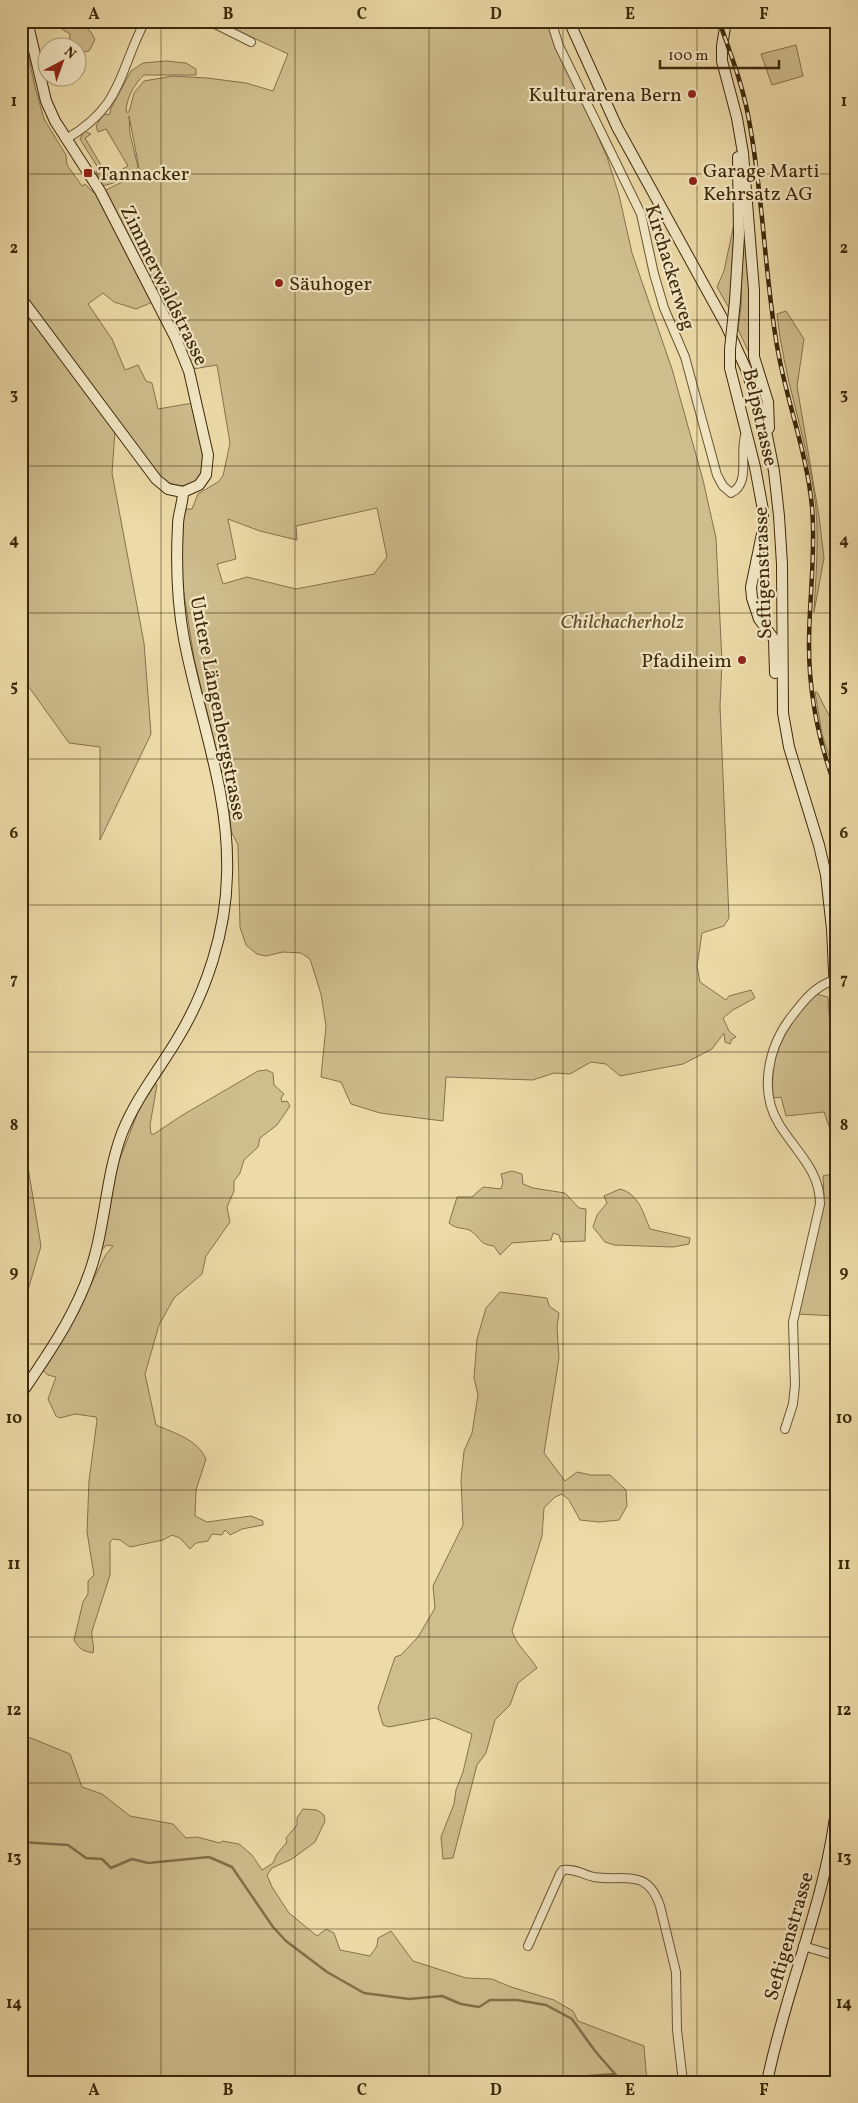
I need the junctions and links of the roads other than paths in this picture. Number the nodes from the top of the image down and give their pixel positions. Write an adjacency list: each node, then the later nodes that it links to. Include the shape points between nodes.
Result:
1 (27, 21): 9 (street, Zimmerwaldstrasse, via 46,101)
2 (145, 21): 9 (street, via 132,45 115,94 93,121)
3 (209, 21): 7 (street)
4 (550, 21): 11 (street, Kirchackerweg, via 559,46 641,214 654,274 664,308 685,357 717,475 731,493 743,478 742,442)
5 (569, 21): 12 (street, via 617,127 726,325 754,390)
6 (726, 21): 8 (street, Belpstrasse, via 722,61)
7 (251, 42)
8 (740, 131): 11 (street, Belpstrasse, bridge, via 738,272 730,368); 12 (street, Belpstrasse, via 754,290 754,357 768,402)
9 (66, 139): 13 (street, Zimmerwaldstrasse, via 104,199 176,339 189,371 208,463 203,481)
10 (21, 298): 13 (street, via 151,474 168,488)
11 (746, 433): 14 (street, Belpstrasse, via 763,510 752,598 759,619 774,639 776,679)
12 (769, 444): 14 (street, Seftigenstrasse, via 782,564)
13 (183, 492): 17 (street, Untere Längenbergstrasse, via 177,531 177,577 186,646 216,767 224,816 227,875 224,913 210,968 193,1010 180,1036 139,1098 122,1134 110,1173 95,1256 84,1287 58,1338)
14 (782, 702): 15 (street, via 789,747 826,875)
15 (834, 980): 16 (street); 18 (street, via 812,991 784,1027 774,1046 769,1070 775,1116 817,1179 820,1195 793,1322 795,1385)
16 (837, 1034)
17 (21, 1394)
18 (785, 1430)
19 (837, 1657): 20 (street)
20 (837, 1678)
21 (837, 1800): 23 (street, Seftigenstrasse, via 829,1851)
22 (528, 1946): 25 (street, via 564,1870 596,1877 630,1877 648,1884 660,1906 676,1972 677,2030)
23 (803, 1946): 24 (street); 26 (street, Seftigenstrasse)
24 (837, 1956)
25 (683, 2082)
26 (767, 2082)

